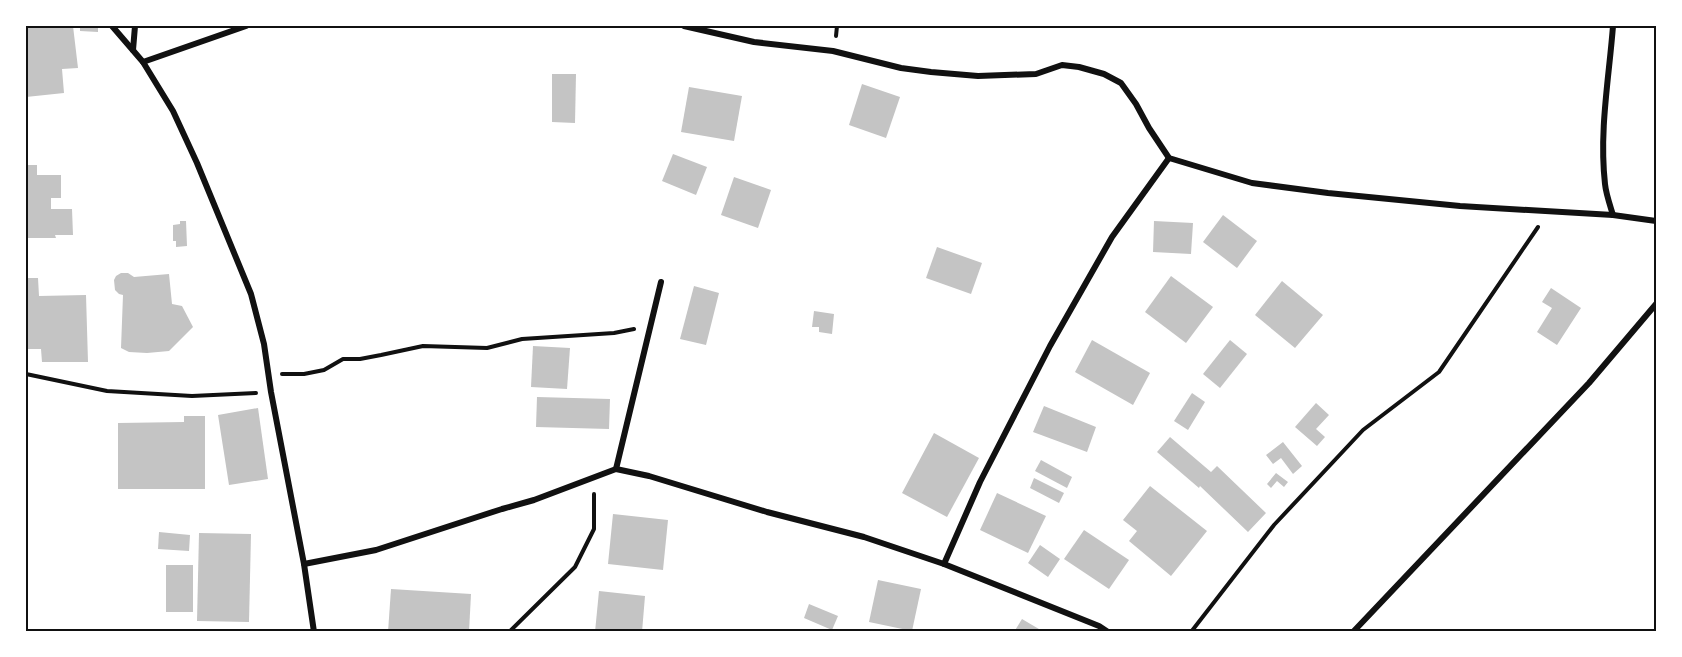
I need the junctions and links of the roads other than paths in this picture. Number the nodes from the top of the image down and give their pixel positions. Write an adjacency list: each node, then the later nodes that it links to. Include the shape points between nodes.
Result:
1 (112, 26): 6 (street)
2 (135, 26): 6 (street)
3 (246, 26): 7 (street)
4 (684, 26): 8 (street, via 931,72 1024,75 1062,65 1079,67 1121,83)
5 (1613, 26): 9 (street, via 1603,158)
6 (133, 50): 7 (street)
7 (143, 62): 14 (street, via 173,111 251,294 270,373)
8 (1169, 158): 9 (street, via 1252,183 1328,193); 15 (street, via 1112,237 1050,346 980,482)
9 (1613, 215): 10 (street)
10 (1656, 221)
11 (661, 282): 13 (street)
12 (1656, 304): 18 (street, via 1589,383)
13 (616, 469): 14 (street, via 534,500 376,550); 15 (street, via 864,537)
14 (304, 564): 16 (street)
15 (944, 564): 17 (street)
16 (315, 632)
17 (1108, 632)
18 (1353, 632)

